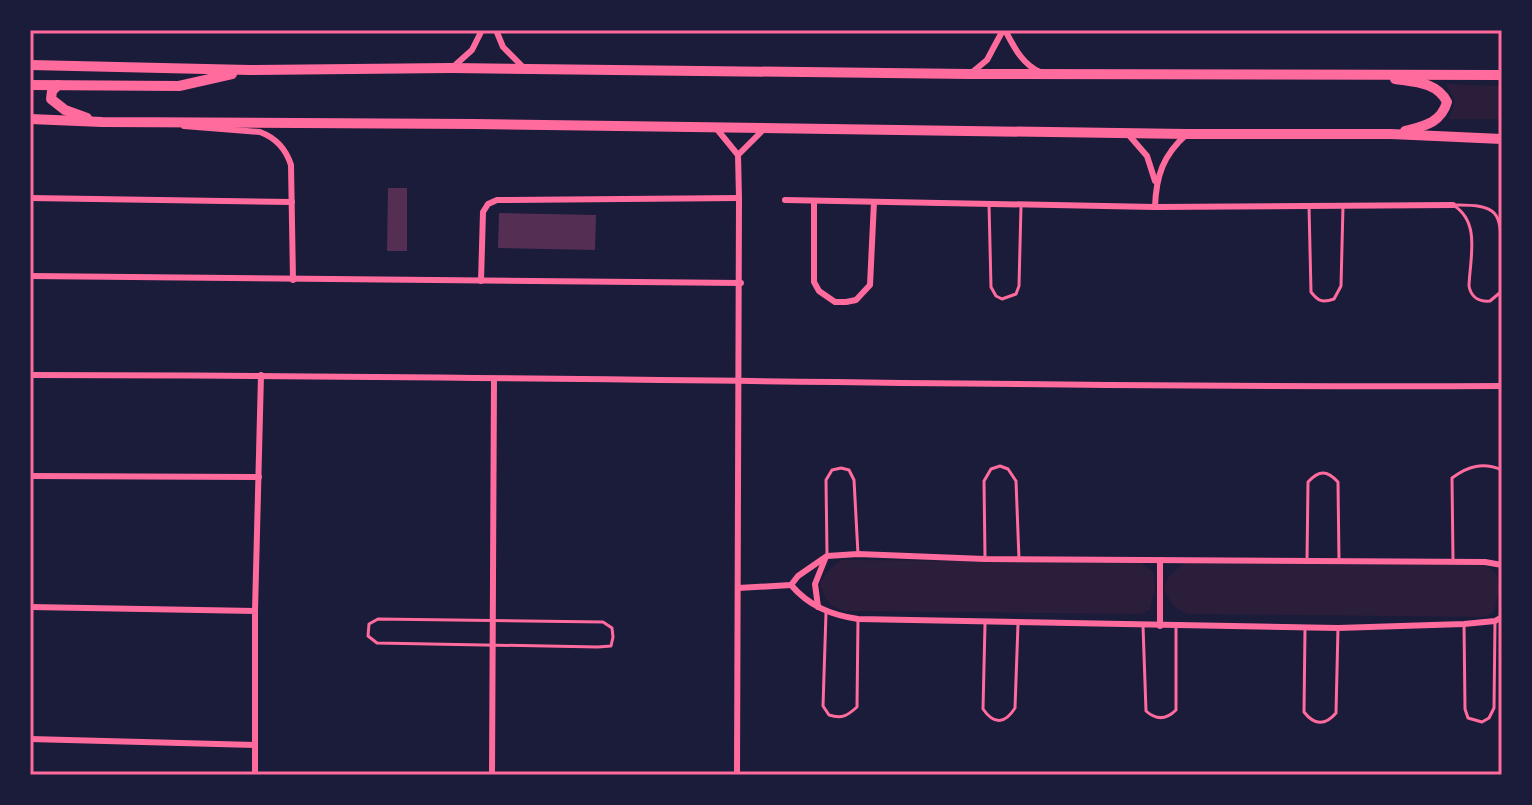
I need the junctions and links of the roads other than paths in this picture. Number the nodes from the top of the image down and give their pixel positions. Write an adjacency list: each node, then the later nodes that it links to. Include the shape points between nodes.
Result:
1 (482, 30): 5 (street, via 472,50)
2 (496, 30): 6 (street, via 503,47)
3 (1004, 30): 9 (street, via 987,60); 10 (street, via 1019,56)
4 (30, 65): 7 (main road)
5 (451, 68): 6 (main road); 7 (main road)
6 (525, 69): 9 (main road)
7 (250, 70): 13 (main road, via 179,86)
8 (1363, 73): 10 (main road); 11 (main road); 21 (main road, via 1443,93 1444,114 1434,122)
9 (969, 74): 10 (main road)
10 (1047, 75)
11 (1502, 75)
12 (30, 85): 13 (main road)
13 (58, 85): 15 (main road, via 51,99 56,105)
14 (30, 119): 15 (main road)
15 (102, 122): 16 (main road)
16 (169, 123): 17 (main road); 29 (street, via 271,136 289,159)
17 (716, 128): 18 (main road); 23 (street)
18 (764, 129): 19 (main road); 23 (street)
19 (1127, 133): 20 (main road); 24 (street, via 1147,156)
20 (1187, 134): 21 (main road); 24 (street, via 1165,158)
21 (1391, 134): 22 (main road)
22 (1502, 139)
23 (738, 155): 26 (street)
24 (1156, 183): 36 (street)
25 (30, 198): 29 (street)
26 (739, 198): 40 (street, via 497,200 483,212); 41 (street)
27 (785, 200): 28 (street)
28 (814, 201): 30 (street); 30 (street, via 814,282 826,298 846,302 856,300 870,285)
29 (292, 202): 39 (street)
30 (874, 202): 31 (street)
31 (989, 204): 32 (street); 32 (lane, via 991,287 1002,299 1016,294 1019,286)
32 (1021, 204): 36 (street)
33 (1453, 205): 35 (street); 37 (lane, via 1478,204 1492,210 1500,223); 42 (lane, via 1471,225 1472,294 1490,301)
34 (1309, 206): 35 (street); 35 (lane, via 1311,292 1325,302 1334,299 1341,286); 36 (street)
35 (1343, 206)
36 (1155, 207)
37 (1502, 259)
38 (30, 276): 39 (street)
39 (293, 280): 40 (street)
40 (481, 281): 41 (street)
41 (741, 283): 46 (street)
42 (1502, 291)
43 (30, 375): 44 (street)
44 (261, 375): 45 (street); 50 (street)
45 (494, 379): 46 (street); 68 (street)
46 (740, 382): 47 (street); 61 (street)
47 (1502, 386)
48 (1502, 470): 58 (lane, via 1466,468 1452,478)
49 (30, 476): 50 (street)
50 (259, 477): 64 (street)
51 (858, 554): 52 (street); 52 (lane, via 854,480 841,468 832,470 826,480); 53 (street)
52 (827, 556): 60 (street); 63 (street, via 816,577)
53 (985, 559): 54 (street); 54 (lane, via 984,481 1000,466 1016,481)
54 (1019, 559): 55 (street)
55 (1160, 560): 56 (street); 73 (street)
56 (1307, 561): 57 (street); 57 (lane, via 1308,482 1323,472 1338,482)
57 (1339, 561): 58 (street)
58 (1453, 562): 59 (street)
59 (1502, 565)
60 (791, 585): 61 (street); 63 (street)
61 (738, 588): 82 (street)
62 (30, 607): 64 (street)
63 (818, 607): 65 (street)
64 (255, 611): 79 (street)
65 (826, 612): 66 (street); 66 (lane, via 823,706 839,718 857,707)
66 (858, 619): 69 (street)
67 (1498, 619): 71 (street); 71 (lane, via 1494,708 1482,722 1468,718 1465,709)
68 (494, 621): 77 (street); 77 (lane, via 603,622 612,628 613,637 611,646 598,647); 77 (lane, via 378,619 367,630 377,643)
69 (985, 624): 70 (street); 70 (lane, via 983,709 989,718 1001,721 1015,708)
70 (1018, 624): 72 (street)
71 (1464, 624): 76 (street)
72 (1143, 626): 73 (street); 74 (lane, via 1146,711 1160,719 1176,710)
73 (1160, 626): 74 (street)
74 (1176, 626): 75 (street)
75 (1305, 628): 76 (street); 76 (lane, via 1304,712 1322,723 1336,713)
76 (1338, 628)
77 (493, 646): 81 (street)
78 (30, 739): 79 (street)
79 (255, 745): 80 (street)
80 (255, 775)
81 (492, 775)
82 (737, 775)

